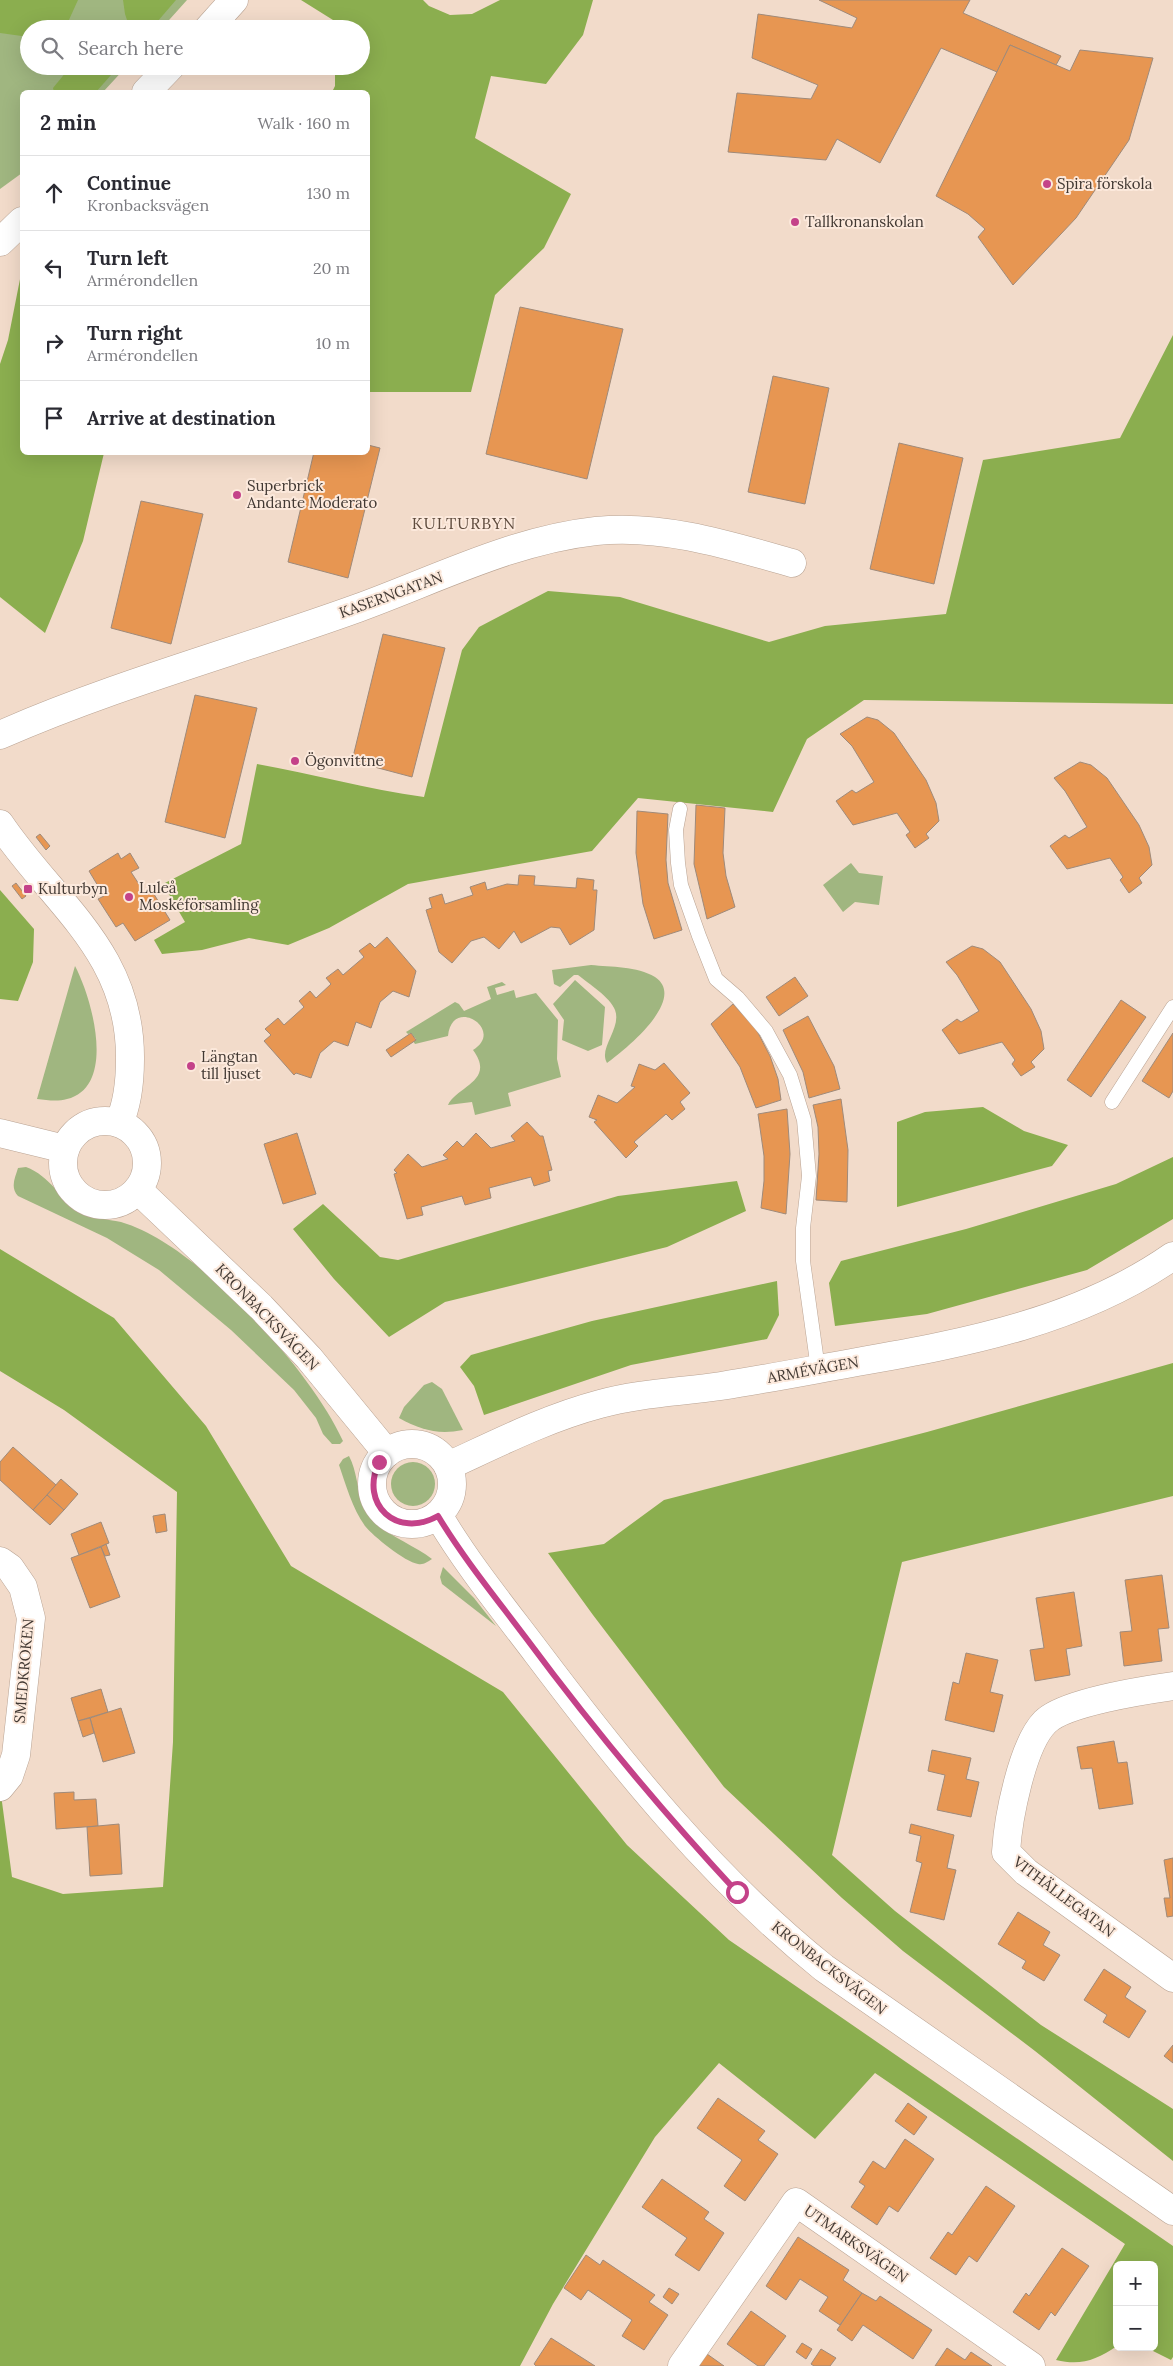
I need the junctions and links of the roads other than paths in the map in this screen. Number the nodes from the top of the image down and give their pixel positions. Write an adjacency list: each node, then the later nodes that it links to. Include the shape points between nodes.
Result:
1 (234, 0): 2 (street)
2 (216, 20)
3 (163, 75): 4 (street)
4 (148, 90)
5 (20, 203): 6 (street)
6 (0, 216)
7 (20, 223): 8 (street)
8 (0, 242)
9 (792, 563): 10 (street, KASERNGATAN, via 666,532 596,531 555,538 500,554 357,608 93,697)
10 (0, 735)
11 (680, 808): 20 (lane, via 676,830 681,885 716,979 738,998 766,1031 790,1075 804,1120 809,1176 803,1261)
12 (0, 824): 15 (street, via 99,948 119,991 127,1020 130,1053 127,1098)
13 (1173, 1007): 14 (lane)
14 (1112, 1102)
15 (119, 1123): 17 (street, via 97,1121 86,1126 77,1132); 18 (street, via 140,1137 145,1149 147,1171)
16 (0, 1133): 17 (street)
17 (65, 1149): 18 (street, via 63,1169 66,1180 88,1201 111,1205)
18 (138, 1190): 21 (street, KRONBACKSVÄGEN, via 261,1307 309,1358)
19 (1173, 1256): 20 (street, ARMÉVÄGEN, via 1150,1272 1106,1294 1022,1328 947,1346)
20 (818, 1369): 22 (street, ARMÉVÄGEN, via 601,1403 538,1425)
21 (387, 1453): 22 (street, via 403,1446 421,1445 441,1457); 23 (street, via 379,1462 372,1486 381,1510 402,1523 427,1522)
22 (448, 1466): 23 (street, via 452,1477 450,1498)
23 (438, 1516): 28 (street, KRONBACKSVÄGEN, via 457,1547 570,1696 674,1824 737,1892 824,1968)
24 (0, 1560): 26 (street, SMEDKROKEN, via 23,1587 31,1618 16,1755 9,1776)
25 (1173, 1686): 27 (street, VITHÄLLEGATAN, via 1130,1692 1074,1707 1045,1721 1026,1751 1006,1852 1026,1872)
26 (0, 1787)
27 (1173, 1978)
28 (1173, 2211)
29 (682, 2366): 30 (street, UTMARKSVÄGEN, via 796,2202)
30 (1031, 2366)

